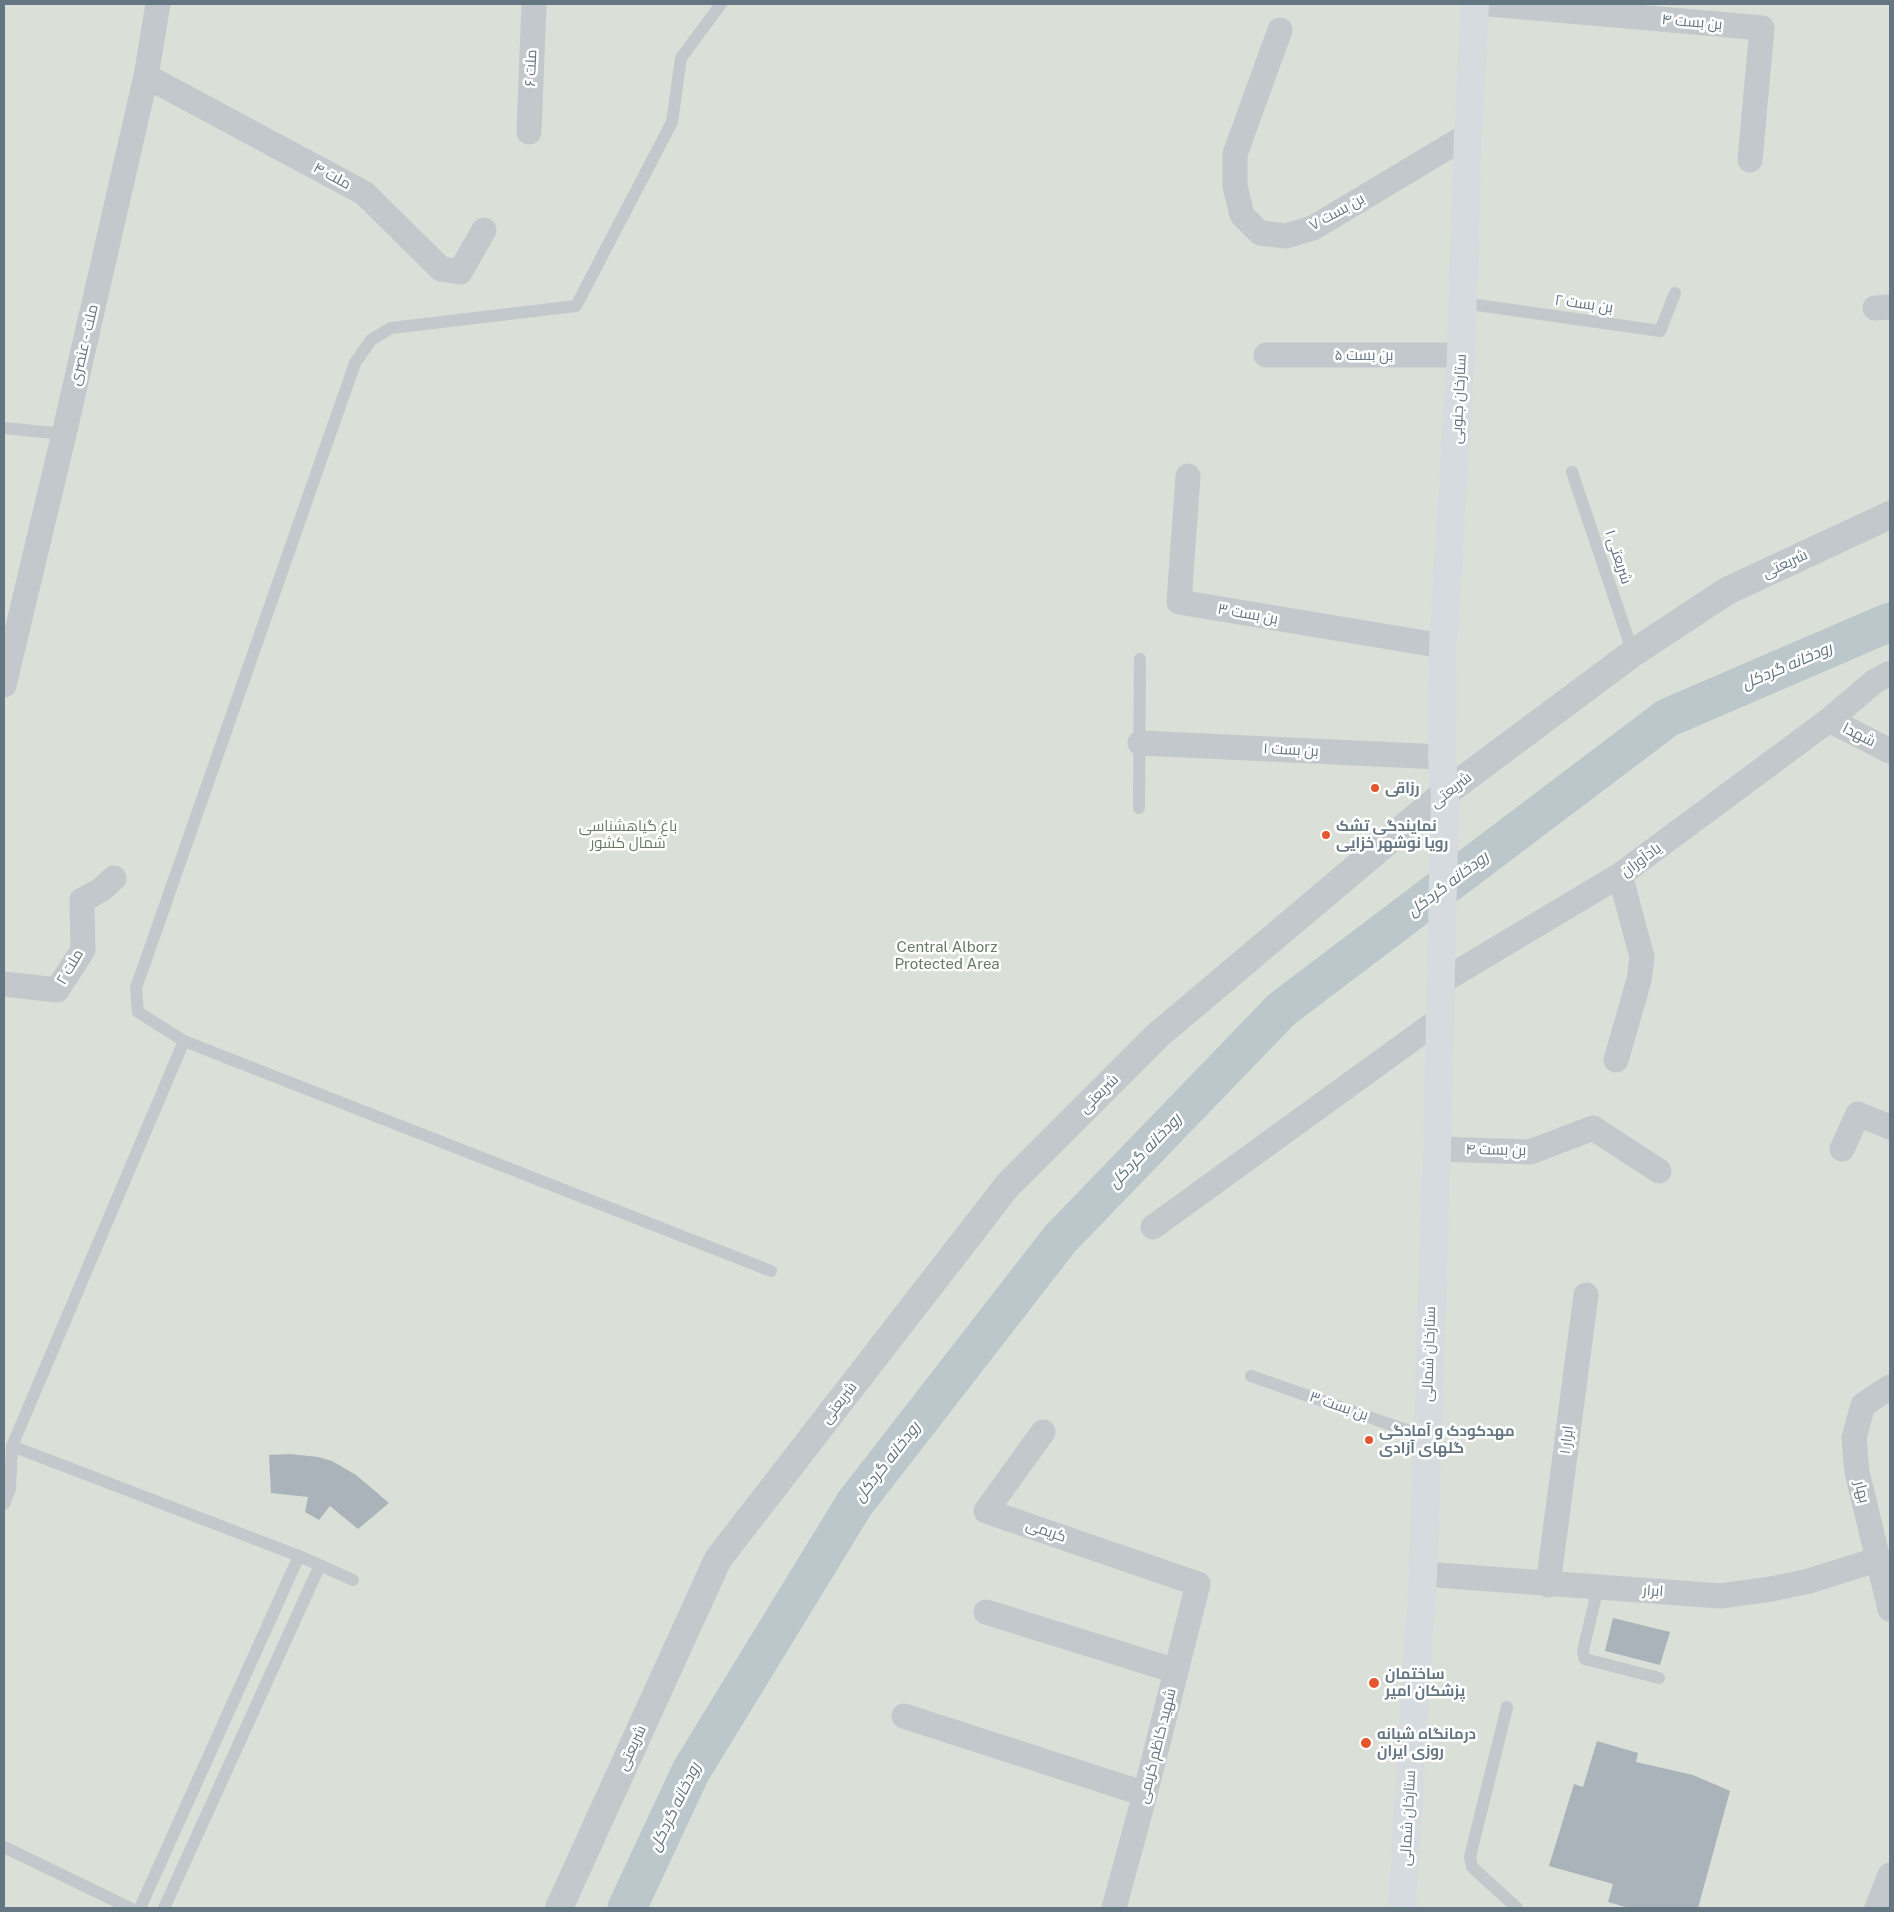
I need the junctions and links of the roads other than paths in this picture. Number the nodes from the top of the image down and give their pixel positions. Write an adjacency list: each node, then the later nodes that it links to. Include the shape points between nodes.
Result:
1 (158, 4): 7 (street, ملت - عنصری)
2 (534, 4): 8 (street, ملت ۶)
3 (721, 4): 38 (lane, via 680,58 672,122 576,306 391,328 371,340 355,363 136,988 138,1012)
4 (1475, 4): 9 (main road, ستارخان جنوبی)
5 (1490, 4): 10 (street, بن بست ۴, via 1762,28)
6 (1280, 30): 9 (street, بن بست ۷, via 1235,154 1235,186 1242,215 1260,234 1286,236 1313,228)
7 (146, 76): 11 (street, ملت ۴, via 364,193 441,269 460,272); 17 (street, ملت - عنصری)
8 (529, 132)
9 (1468, 135): 13 (main road, ستارخان جنوبی)
10 (1750, 160)
11 (484, 230)
12 (1675, 294): 13 (lane, بن بست ۲, via 1660,331)
13 (1463, 303): 14 (main road, ستارخان جنوبی)
14 (1461, 354): 15 (street, بن بست ۵); 21 (main road, ستارخان جنوبی)
15 (1266, 355)
16 (4, 428): 17 (lane)
17 (64, 434): 25 (street, ملت - عنصری)
18 (1572, 472): 22 (lane, شریعتی ۱)
19 (1188, 476): 21 (street, بن بست ۳, via 1179,602)
20 (1890, 514): 22 (street, شریعتی, via 1727,591)
21 (1443, 646): 29 (main road, ستارخان جنوبی)
22 (1633, 653): 30 (street, شریعتی)
23 (1140, 659): 27 (lane)
24 (1890, 673): 26 (street, یادآوران, via 1875,681)
25 (4, 685)
26 (1828, 720): 28 (street, شهدا); 33 (street, یادآوران)
27 (1140, 743): 29 (street, بن بست ۱); 31 (lane)
28 (1890, 751)
29 (1442, 757): 30 (main road, ستارخان جنوبی)
30 (1445, 793): 32 (main road, ستارخان جنوبی); 73 (street, شریعتی, via 1158,1035 1006,1186 718,1559)
31 (1139, 808)
32 (1444, 831): 35 (main road, ستارخان شمالی)
33 (1620, 876): 35 (street, یادآوران); 39 (street, via 1642,957 1639,980)
34 (114, 878): 36 (street, ملت ۲, via 101,890 82,900 83,950 57,990)
35 (1441, 982): 37 (main road, ستارخان شمالی)
36 (4, 984)
37 (1440, 1019): 41 (main road, ستارخان شمالی); 44 (street)
38 (184, 1041): 45 (lane); 51 (lane)
39 (1616, 1060)
40 (1890, 1127): 42 (street, via 1858,1114)
41 (1437, 1149): 43 (street, بن بست ۴, via 1530,1152 1593,1128); 50 (main road, ستارخان شمالی)
42 (1842, 1149)
43 (1658, 1171)
44 (1153, 1227)
45 (771, 1272)
46 (1586, 1295): 59 (street, ابرار ۱)
47 (1251, 1376): 50 (lane, بن بست ۳)
48 (1890, 1388): 54 (street, بهار, via 1863,1405 1854,1438 1857,1472)
49 (1043, 1432): 58 (street, کریمی, via 986,1511)
50 (1426, 1437): 56 (main road, ستارخان شمالی)
51 (8, 1450): 52 (lane, via 10,1489); 53 (lane)
52 (4, 1504)
53 (299, 1556): 55 (lane); 71 (lane)
54 (1879, 1559): 60 (street, ابرار, via 1809,1581 1720,1596); 61 (street, بهار)
55 (320, 1565): 57 (lane); 72 (lane)
56 (1423, 1574): 59 (street, ابرار); 75 (main road, ستارخان شمالی)
57 (353, 1580)
58 (1198, 1584): 63 (street, شهید کاظم کریمی)
59 (1548, 1585): 60 (street, ابرار)
60 (1598, 1587): 64 (lane, via 1582,1651 1585,1659)
61 (1890, 1609)
62 (986, 1612): 63 (street)
63 (1176, 1671): 67 (street, شهید کاظم کریمی)
64 (1659, 1678)
65 (1507, 1707): 76 (lane, via 1470,1857 1472,1867)
66 (904, 1716): 67 (street)
67 (1145, 1794): 74 (street, شهید کاظم کریمی)
68 (4, 1847): 70 (lane)
69 (1890, 1875): 77 (street)
70 (130, 1908)
71 (140, 1908)
72 (164, 1908)
73 (558, 1908)
74 (1114, 1908)
75 (1402, 1908)
76 (1517, 1908)
77 (1877, 1908)

